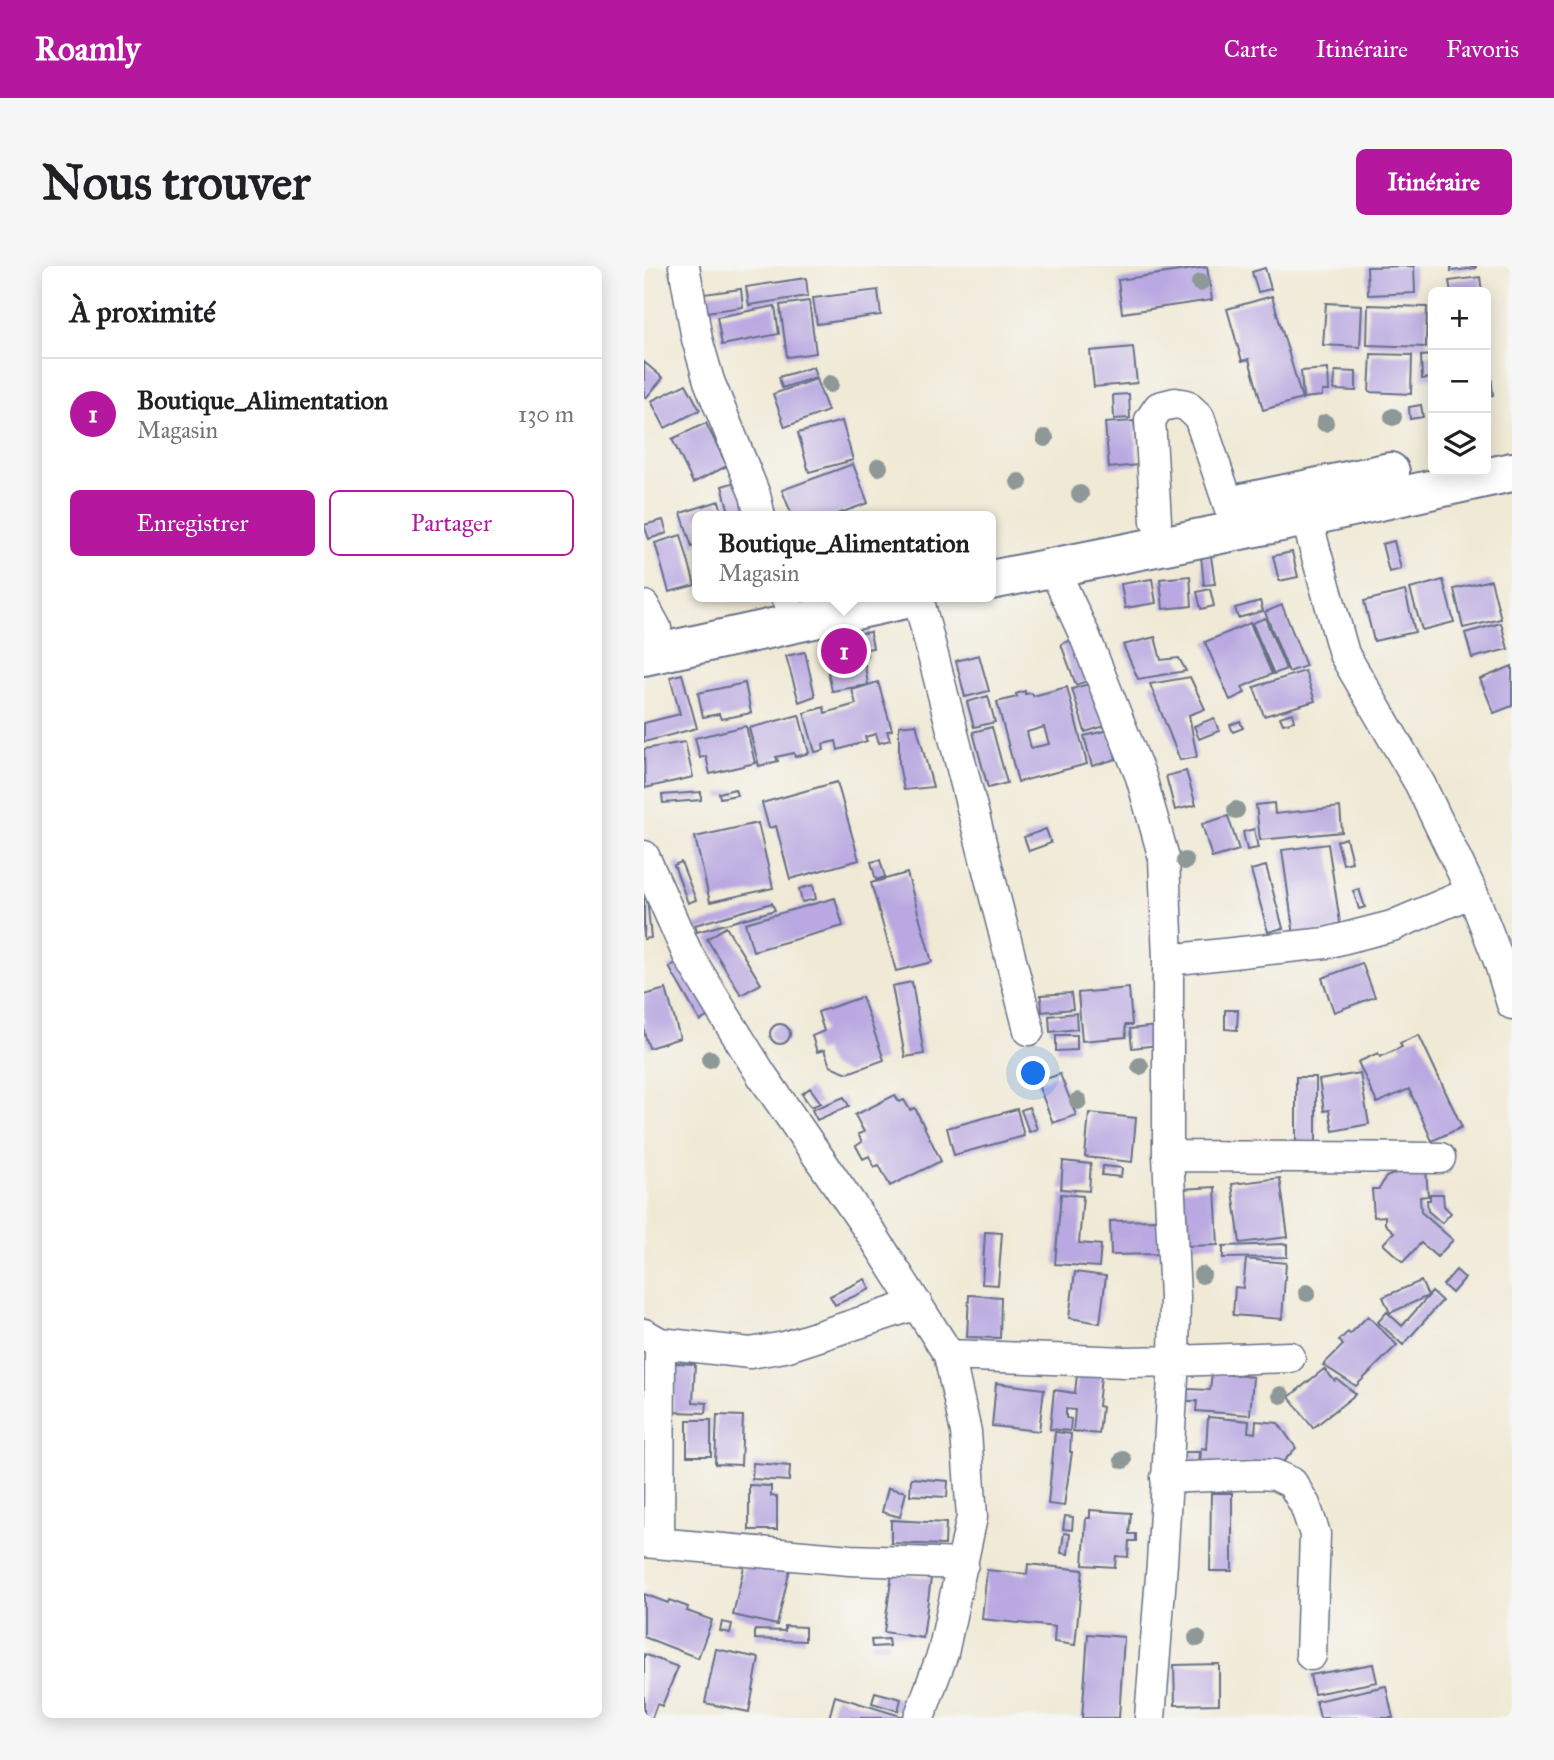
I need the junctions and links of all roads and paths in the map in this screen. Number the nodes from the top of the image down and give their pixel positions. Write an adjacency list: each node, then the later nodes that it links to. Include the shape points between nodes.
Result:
1 (680, 267): 7 (street, via 709,381)
2 (1512, 446): 3 (main road)
3 (1491, 450)
4 (1428, 464): 6 (main road)
5 (1512, 472): 8 (main road)
6 (1229, 506): 9 (main road); 9 (street, via 1199,416 1175,403 1159,407 1150,420)
7 (759, 511)
8 (1306, 517): 11 (main road); 18 (street, via 1344,654 1420,784)
9 (1156, 521): 10 (main road)
10 (996, 555)
11 (1053, 567): 12 (main road); 19 (street, via 1084,634 1154,820 1164,858)
12 (996, 579)
13 (773, 602): 16 (main road)
14 (876, 602): 16 (main road)
15 (918, 602): 21 (street)
16 (647, 630)
17 (644, 856): 24 (street, via 688,955 720,1008)
18 (1472, 892): 19 (street, via 1392,926 1326,943); 20 (street)
19 (1168, 960): 22 (street)
20 (1512, 1004)
21 (1029, 1031)
22 (1168, 1156): 23 (street); 28 (street)
23 (1440, 1158)
24 (917, 1304): 25 (street, via 785,1348 750,1353); 26 (street)
25 (652, 1338): 30 (street)
26 (949, 1355): 28 (street); 31 (street, via 966,1432 972,1517)
27 (1290, 1357): 28 (street)
28 (1174, 1361): 29 (street)
29 (1166, 1478): 32 (street, via 1258,1474 1292,1483 1315,1534); 34 (street)
30 (651, 1543): 31 (street, via 849,1560)
31 (963, 1564): 33 (street, via 943,1653)
32 (1311, 1655)
33 (919, 1718)
34 (1150, 1718)

